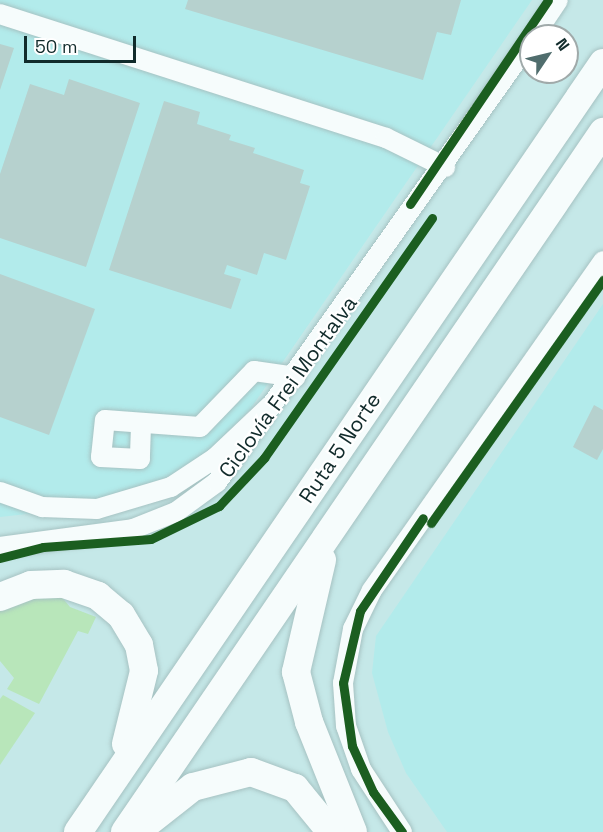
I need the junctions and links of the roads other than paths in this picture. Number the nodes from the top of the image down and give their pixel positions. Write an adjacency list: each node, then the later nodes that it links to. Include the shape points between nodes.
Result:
1 (558, 0): 3 (street)
2 (0, 14): 7 (street, via 386,138)
3 (542, 24)
4 (519, 58): 7 (street)
5 (603, 63): 16 (highway, Ruta 5 Norte)
6 (603, 132): 13 (highway, Ruta 5 Norte)
7 (445, 167): 9 (street)
8 (603, 261): 22 (street, via 372,590 353,629 344,683 346,726 361,769)
9 (297, 377): 10 (street); 11 (street, via 254,371 200,427)
10 (282, 397): 12 (street, via 248,421 215,458 171,487 97,509 42,507); 14 (street, via 217,482 176,512 133,529)
11 (141, 426)
12 (0, 492)
13 (334, 526): 18 (highway, Ruta 5 Norte); 21 (highway, via 303,623 296,672 305,713)
14 (0, 547)
15 (0, 597): 16 (highway, via 40,583 76,586 106,601 135,635 143,665 142,690 128,739)
16 (99, 801): 17 (highway, Ruta 5 Norte)
17 (78, 832)
18 (125, 832)
19 (136, 832): 20 (highway, via 193,787 236,772 265,775 295,788)
20 (331, 832)
21 (353, 832)
22 (402, 832)

